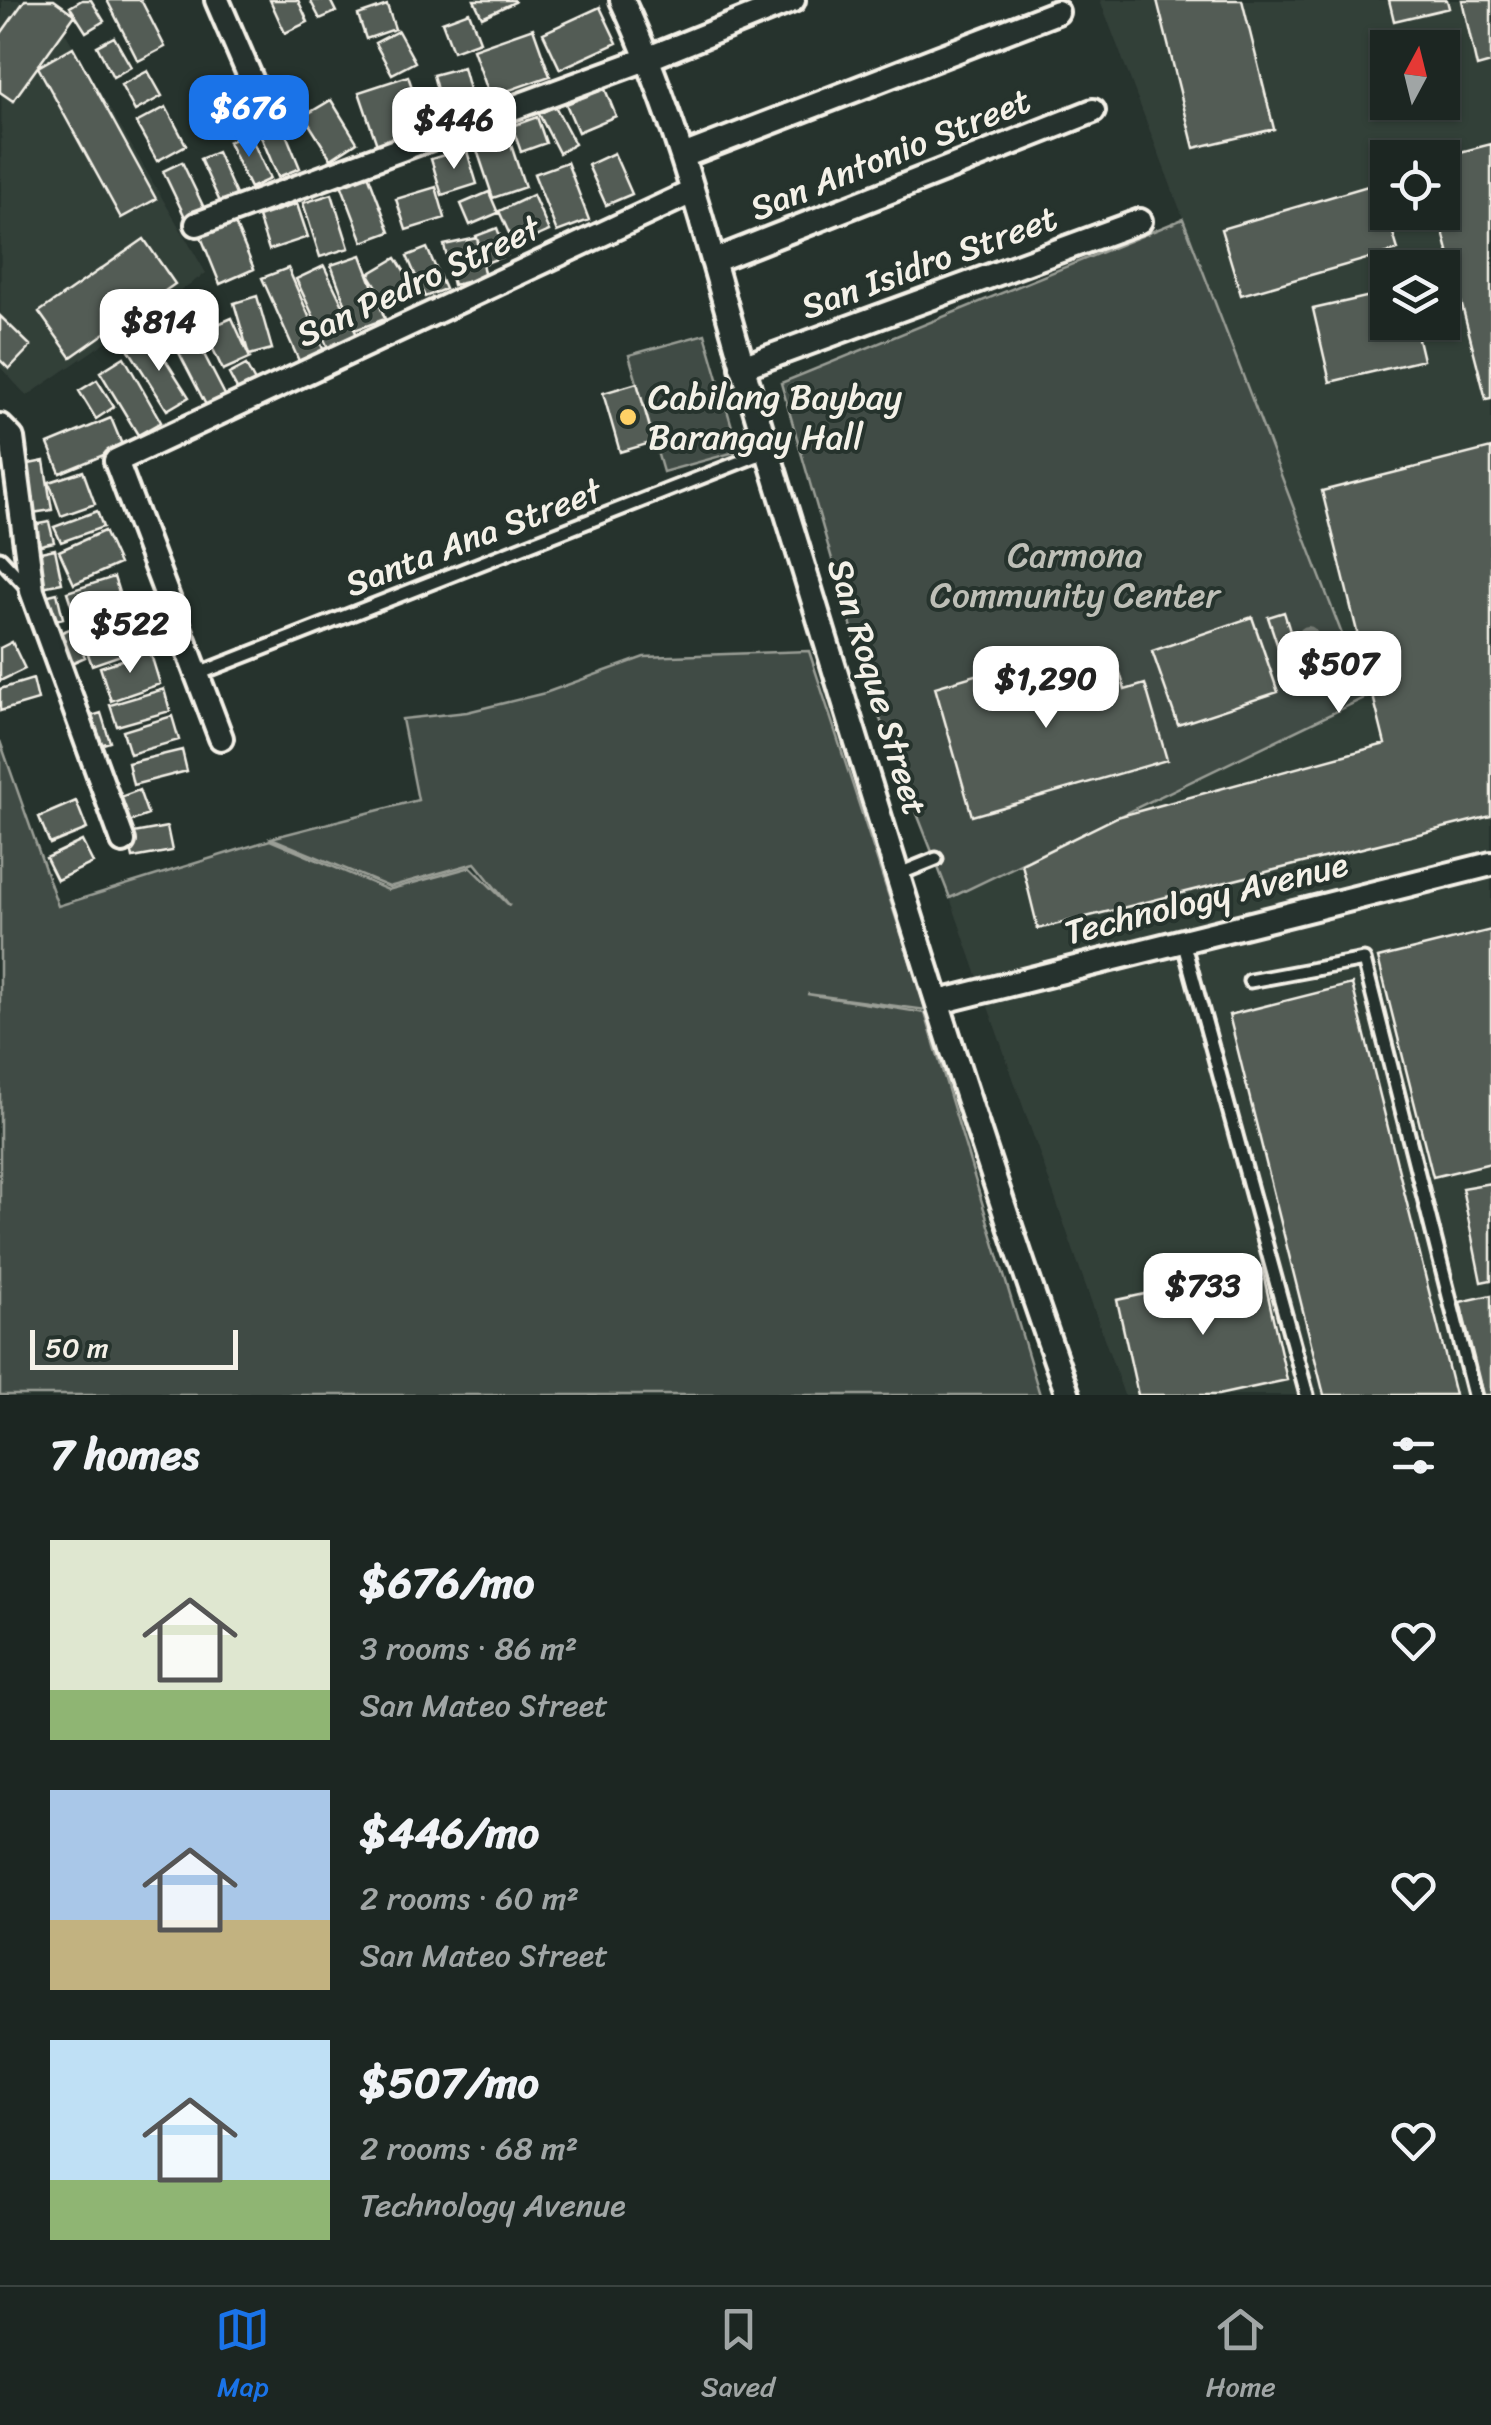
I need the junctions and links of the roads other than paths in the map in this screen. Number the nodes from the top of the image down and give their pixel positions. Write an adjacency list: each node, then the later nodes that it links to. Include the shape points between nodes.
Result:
1 (217, 0): 6 (street)
2 (622, 0): 5 (street, San Roque Street)
3 (793, 0): 5 (street)
4 (1057, 12): 8 (street)
5 (649, 58): 8 (street, San Roque Street); 11 (street)
6 (252, 79)
7 (1093, 111): 12 (street, San Antonio Street)
8 (683, 156): 9 (street, San Roque Street)
9 (692, 192): 12 (street, San Roque Street); 18 (street, San Pedro Street, via 116,461)
10 (1140, 221): 13 (street, San Isidro Street)
11 (197, 224)
12 (713, 261): 13 (street, San Roque Street)
13 (742, 368): 15 (street, San Roque Street)
14 (0, 426): 17 (street, via 12,438)
15 (768, 452): 18 (lane, Santa Ana Street); 23 (street, San Roque Street)
16 (0, 558): 17 (lane)
17 (32, 592): 20 (street)
18 (198, 674): 19 (street, San Pedro Street)
19 (221, 738)
20 (122, 841)
21 (936, 860): 23 (lane)
22 (1491, 864): 24 (street, Technology Avenue)
23 (900, 874): 26 (street, San Roque Street)
24 (1183, 939): 26 (street, Technology Avenue); 28 (lane)
25 (1250, 981): 29 (lane, via 1364,960)
26 (939, 1002): 27 (street, San Roque Street)
27 (1068, 1395)
28 (1307, 1395)
29 (1474, 1395)

